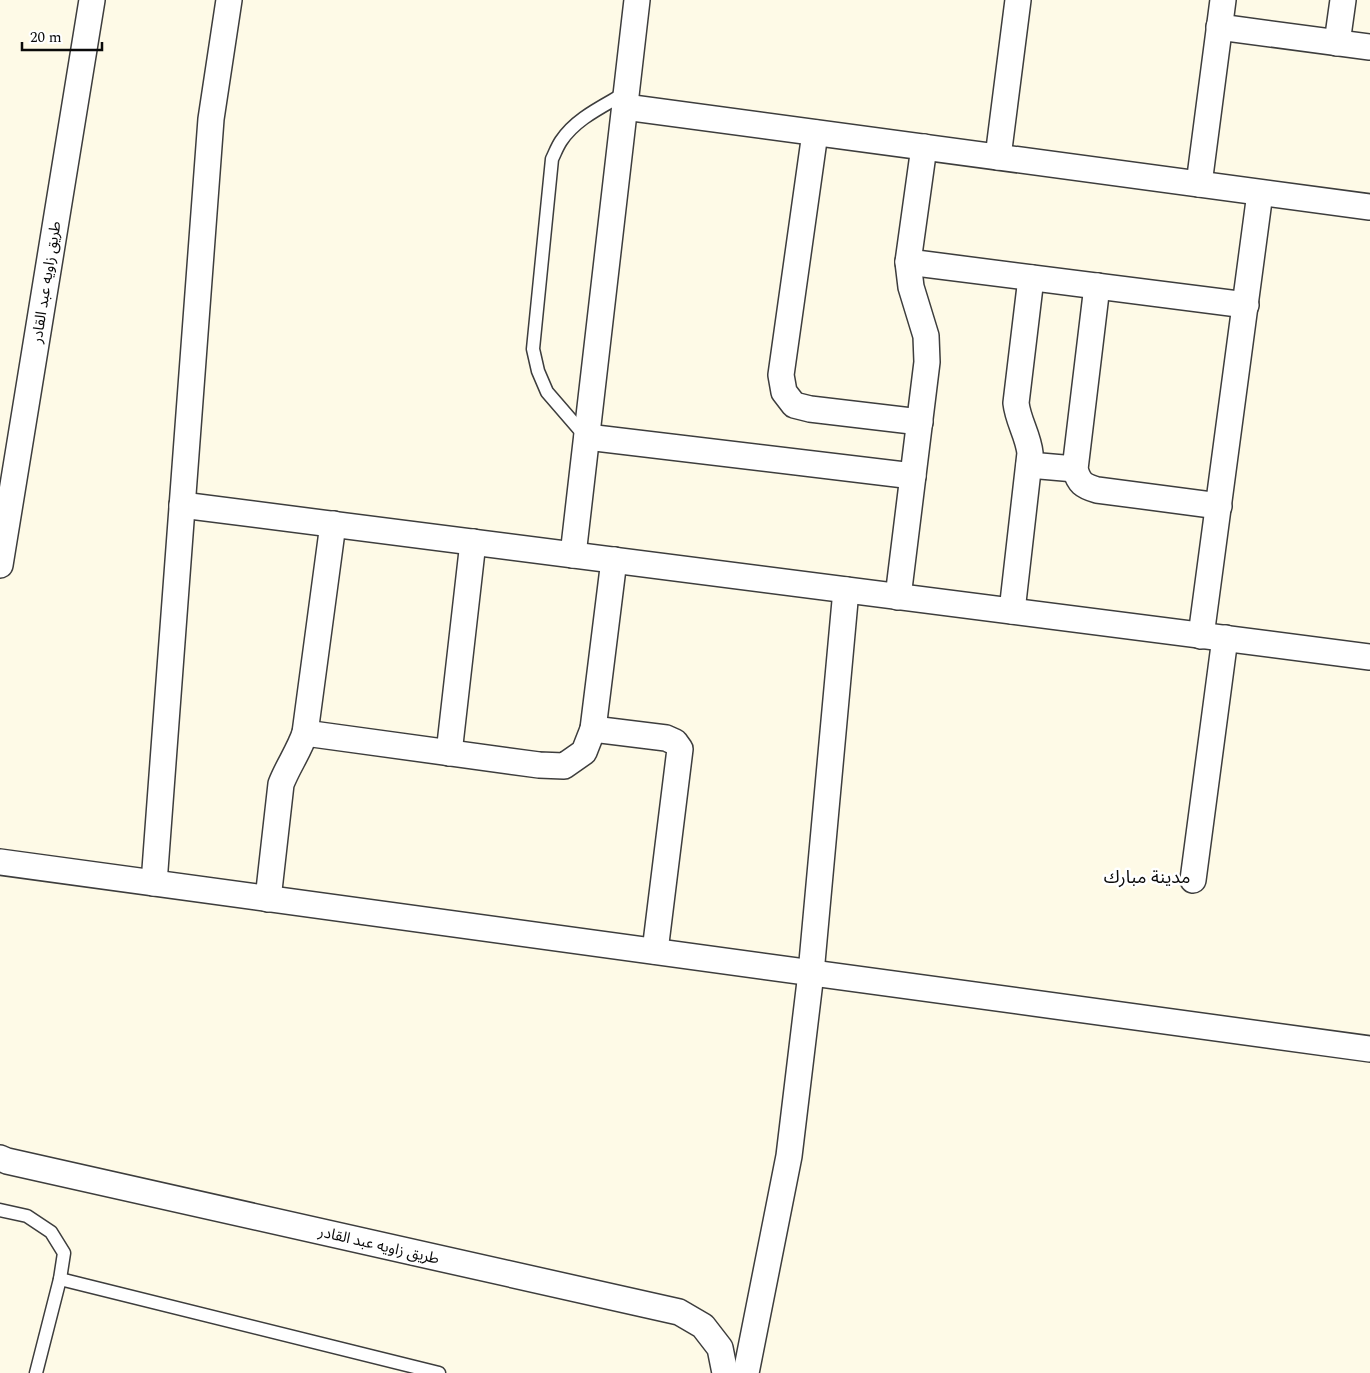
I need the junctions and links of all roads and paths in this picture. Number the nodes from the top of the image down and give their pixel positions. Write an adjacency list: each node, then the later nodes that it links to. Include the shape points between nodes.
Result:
1 (92, 0): 32 (street, طريق زاويه عبد القادر)
2 (229, 0): 26 (street, via 211,119)
3 (637, 0): 10 (street)
4 (1018, 0): 13 (street)
5 (1223, 0): 7 (street)
6 (1343, 0): 8 (street)
7 (1220, 27): 8 (street); 14 (street)
8 (1337, 43): 9 (street)
9 (1370, 47)
10 (626, 100): 11 (street); 22 (street); 22 (lane, via 590,114 574,125 552,159 534,350 547,392)
11 (815, 133): 12 (street); 21 (street, via 781,376 784,392 794,404 810,409)
12 (924, 147): 13 (street); 17 (street)
13 (998, 157): 14 (street)
14 (1199, 184): 15 (street)
15 (1260, 193): 16 (street); 20 (street)
16 (1370, 207)
17 (908, 262): 18 (street); 21 (street, via 911,287 926,336 927,362)
18 (1032, 278): 19 (street); 23 (street, via 1016,403 1029,442)
19 (1097, 286): 20 (street); 24 (street)
20 (1246, 305): 27 (street)
21 (920, 422): 25 (street)
22 (587, 438): 25 (street); 30 (street)
23 (1029, 464): 24 (street); 35 (street)
24 (1075, 469): 27 (street, via 1078,479 1086,487 1097,490)
25 (913, 476): 34 (street)
26 (182, 505): 28 (street); 43 (street)
27 (1219, 506): 36 (street)
28 (333, 524): 29 (street); 39 (street)
29 (473, 542): 30 (street); 40 (street)
30 (574, 555): 31 (street)
31 (614, 560): 33 (street); 38 (street)
32 (0, 565)
33 (846, 590): 34 (street); 46 (street)
34 (898, 596): 35 (street)
35 (1012, 611): 36 (street)
36 (1213, 637): 37 (street); 42 (street)
37 (1370, 657)
38 (592, 729): 40 (street, via 584,752 564,766); 45 (street, via 666,738 680,749)
39 (305, 733): 40 (street); 44 (street, via 281,784)
40 (449, 753)
41 (0, 862): 43 (street)
42 (1193, 880)
43 (154, 883): 44 (street)
44 (268, 899): 45 (street)
45 (655, 952): 46 (street)
46 (812, 973): 47 (street); 54 (street, via 789,1156)
47 (1370, 1049)
48 (0, 1158): 53 (street, طريق زاويه عبد القادر, via 679,1312 703,1326 720,1348)
49 (0, 1210): 50 (lane, via 27,1216 51,1232 64,1253)
50 (60, 1279): 51 (lane); 52 (lane)
51 (36, 1373)
52 (439, 1373)
53 (725, 1373)
54 (746, 1373)

